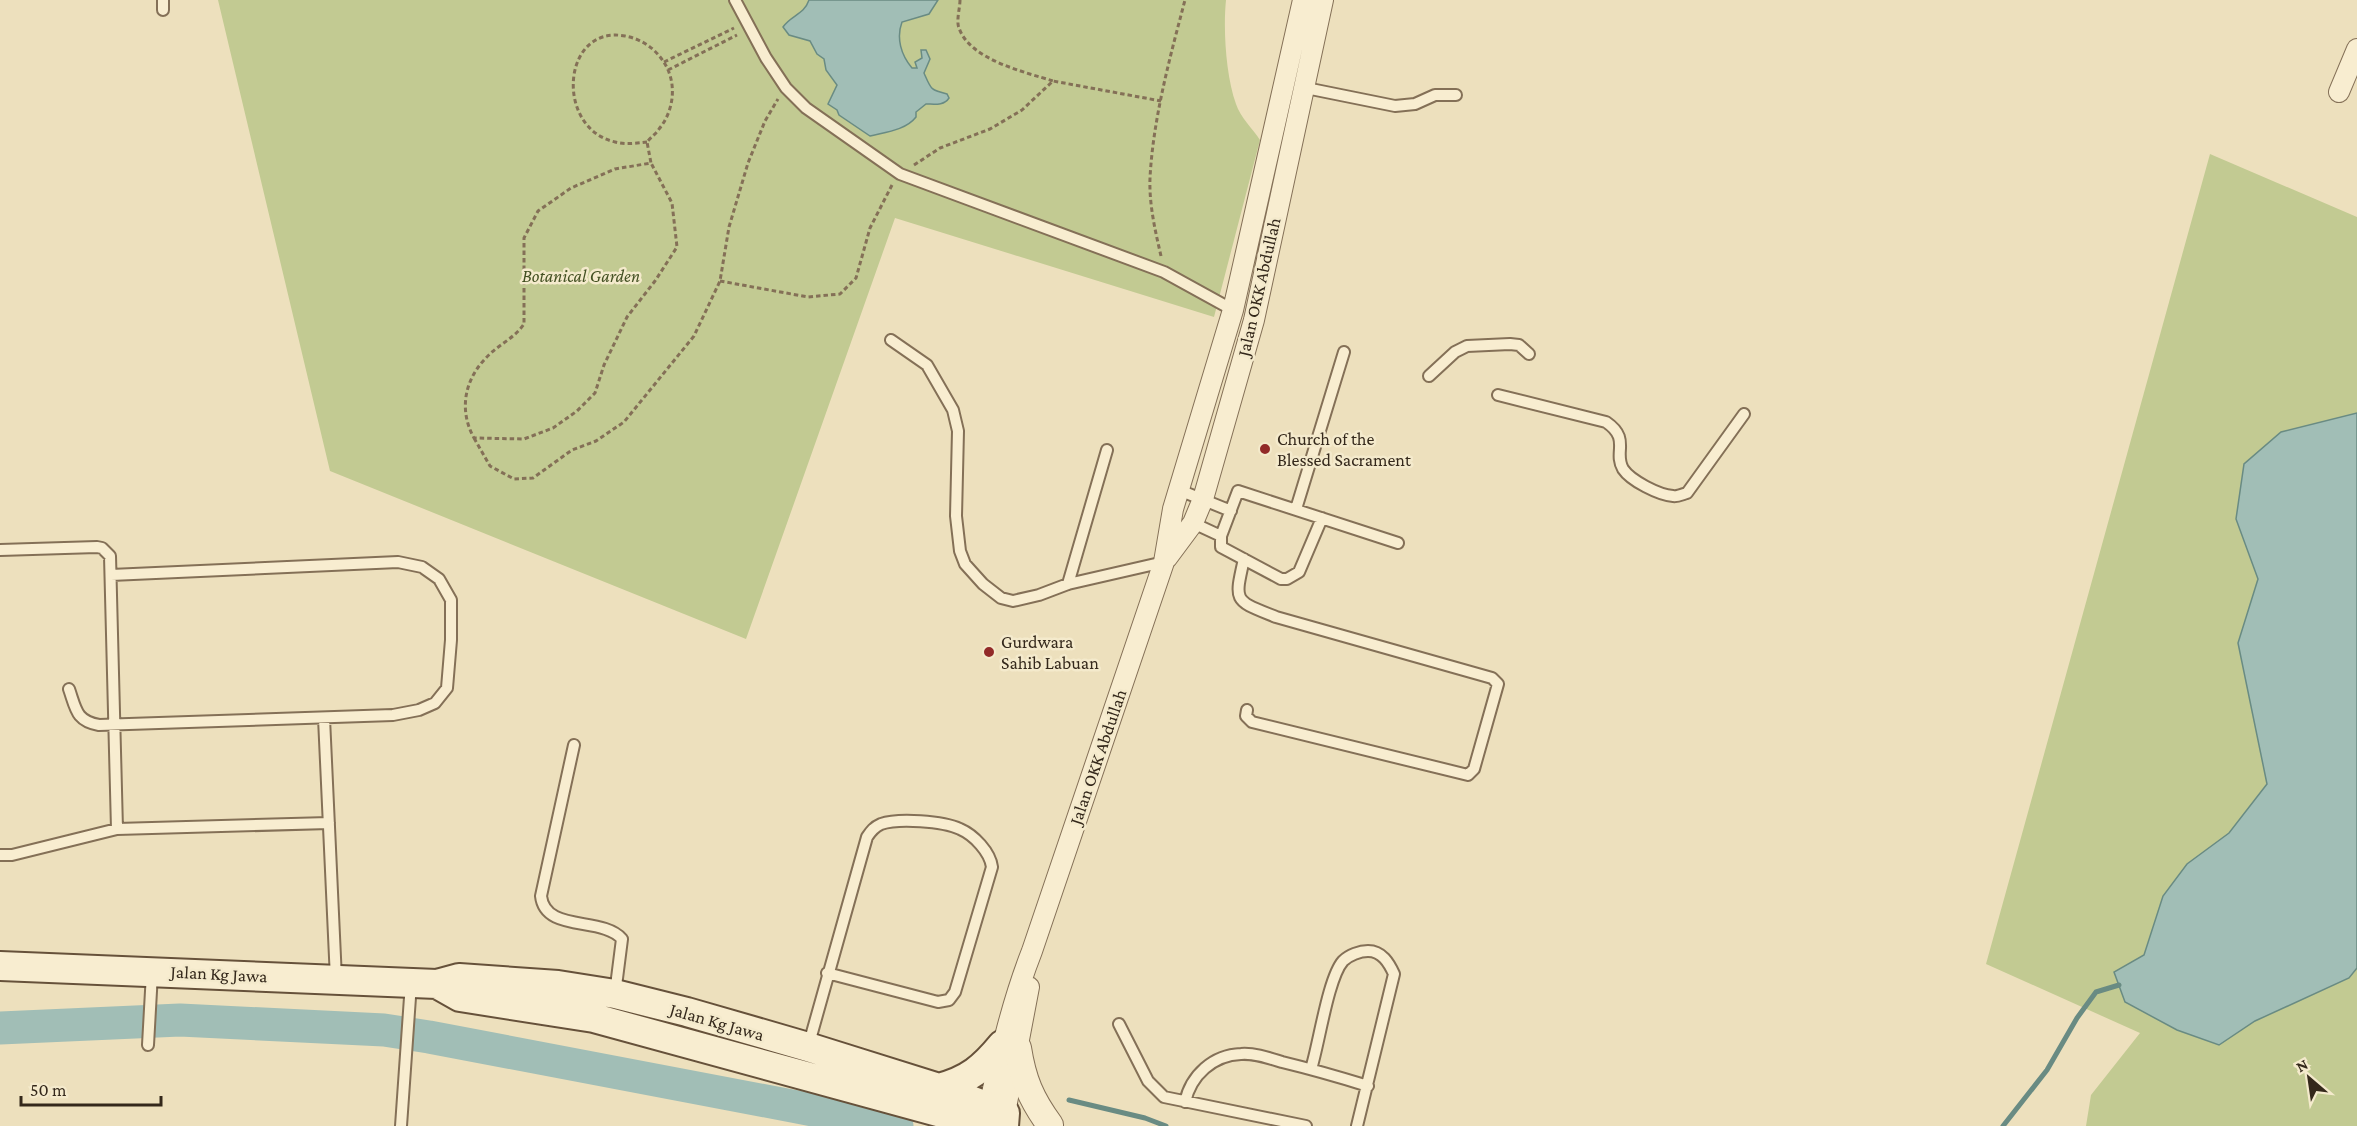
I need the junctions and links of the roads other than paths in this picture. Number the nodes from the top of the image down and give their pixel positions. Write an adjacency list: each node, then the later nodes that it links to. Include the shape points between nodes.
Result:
1 (735, 0): 8 (lane, via 786,88 806,108 900,174 1164,272)
2 (1303, 0): 5 (street, Jalan OKK Abdullah)
3 (1323, 0): 5 (street, Jalan OKK Abdullah)
4 (2357, 49): 6 (street)
5 (1294, 85): 7 (lane, via 1395,106 1407,106 1435,95); 8 (street, Jalan OKK Abdullah); 17 (street, Jalan OKK Abdullah, via 1254,320)
6 (2339, 92)
7 (1456, 95)
8 (1233, 310): 16 (street, Jalan OKK Abdullah)
9 (891, 340): 28 (lane, via 927,365 953,410 958,431 956,516 965,564 1001,598 1013,601)
10 (1344, 352): 18 (lane)
11 (1529, 354): 12 (lane, via 1519,345 1467,346)
12 (1429, 376)
13 (1498, 394): 14 (lane, via 1606,422 1619,435 1622,467 1634,480 1674,497 1687,493)
14 (1744, 414)
15 (1107, 450): 28 (lane)
16 (1179, 490): 17 (lane); 26 (street, Jalan OKK Abdullah)
17 (1203, 499): 19 (lane); 21 (street, Jalan OKK Abdullah)
18 (1296, 509): 19 (lane, via 1238,491); 20 (lane)
19 (1231, 511): 22 (lane)
20 (1322, 518): 23 (lane); 25 (lane, via 1303,564 1293,577 1281,579)
21 (1193, 523): 22 (lane); 26 (street, Jalan OKK Abdullah)
22 (1221, 536): 25 (lane, via 1221,547)
23 (1398, 543)
24 (0, 550): 27 (lane, via 102,548 110,555)
25 (1244, 559): 30 (lane, via 1238,595 1252,607 1492,678 1498,684 1474,769 1468,776 1252,722 1246,716)
26 (1164, 562): 28 (lane); 45 (street, Jalan OKK Abdullah, via 1017,989)
27 (111, 575): 31 (lane, via 399,562 422,567 439,579 451,600 451,639 447,688 435,703 393,715); 32 (lane)
28 (1068, 584)
29 (69, 689): 32 (lane, via 78,716 87,723)
30 (1247, 710)
31 (324, 718): 32 (lane); 34 (lane)
32 (115, 725): 35 (lane)
33 (574, 745): 42 (lane, via 542,906 554,917 618,934 622,939)
34 (328, 823): 35 (lane); 39 (lane)
35 (117, 829): 36 (lane)
36 (0, 855)
37 (0, 966): 41 (main road, Jalan Kg Jawa)
38 (827, 973): 38 (lane, via 873,828 884,823 927,821 960,829 987,851 992,867 955,992 949,1000 938,1002); 46 (lane)
39 (336, 980): 40 (main road, Jalan Kg Jawa); 41 (main road, Jalan Kg Jawa)
40 (424, 983): 42 (main road, Jalan Kg Jawa, via 459,978 558,985); 50 (main road, Jalan Kg Jawa, via 460,997 594,1018); 52 (lane, via 409,1019)
41 (152, 985): 44 (lane)
42 (615, 994): 46 (main road, Jalan Kg Jawa)
43 (1119, 1024): 49 (lane, via 1148,1081 1164,1097)
44 (148, 1045)
45 (1010, 1046): 50 (main road, via 960,1082); 51 (street, Jalan OKK Abdullah); 53 (street, via 1030,1095)
46 (808, 1047): 50 (main road, Jalan Kg Jawa)
47 (1311, 1069): 48 (lane); 48 (lane, via 1335,977 1343,961 1371,950 1383,956 1394,974); 49 (lane, via 1255,1055 1230,1055 1205,1068 1188,1087)
48 (1368, 1086): 55 (lane)
49 (1185, 1102): 54 (lane)
50 (942, 1109): 51 (main road, Jalan Kg Jawa)
51 (994, 1121): 53 (street)
52 (401, 1126)
53 (1051, 1126)
54 (1306, 1126)
55 (1357, 1126)

